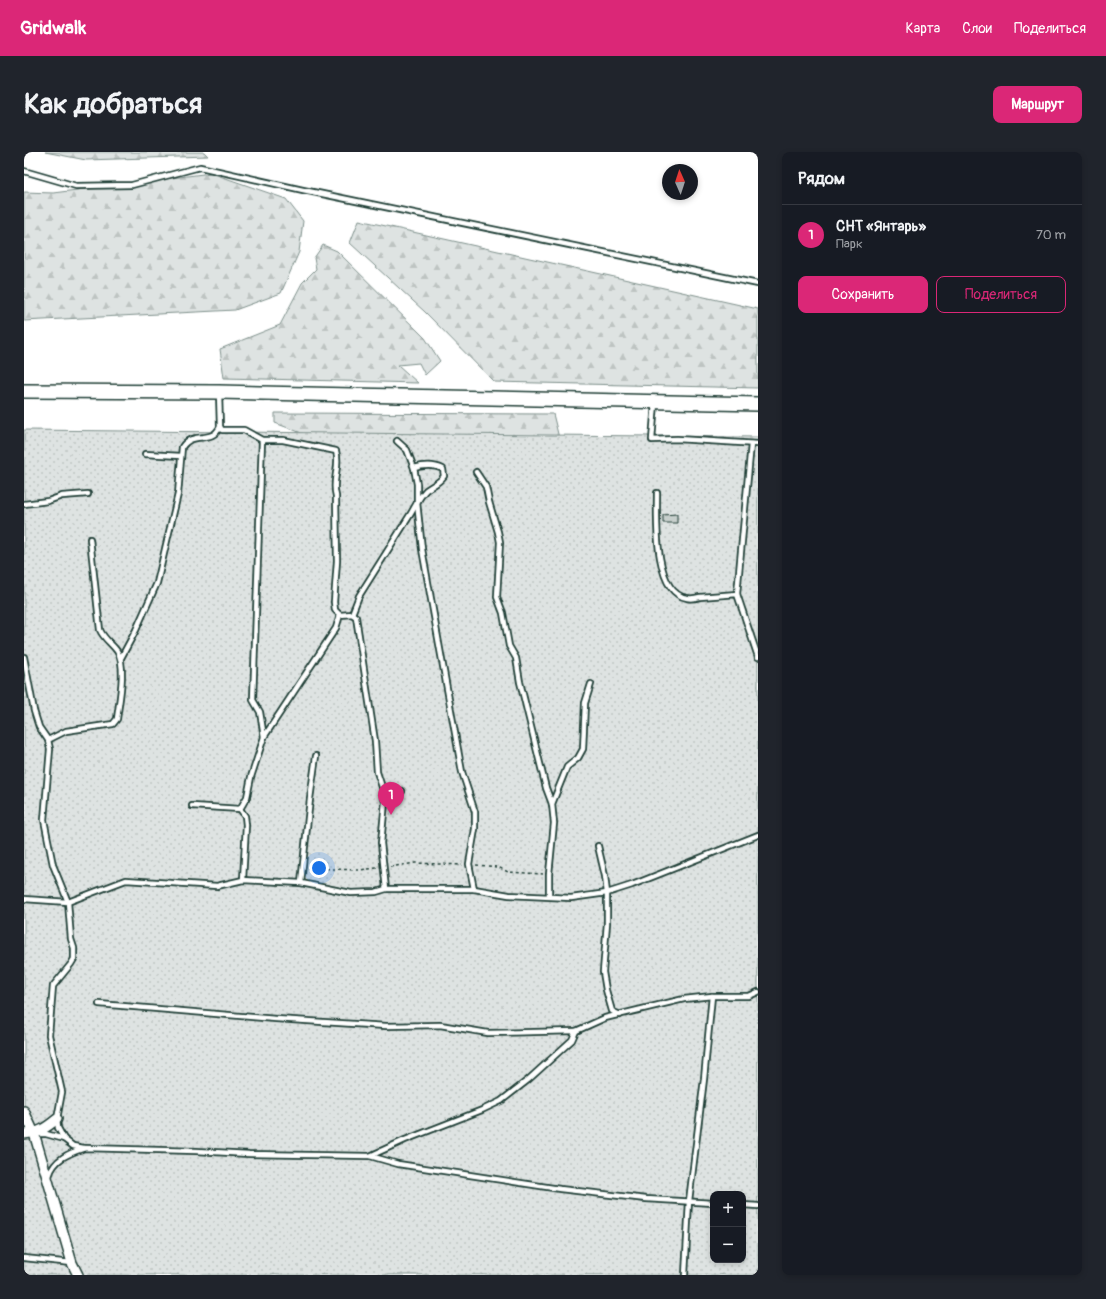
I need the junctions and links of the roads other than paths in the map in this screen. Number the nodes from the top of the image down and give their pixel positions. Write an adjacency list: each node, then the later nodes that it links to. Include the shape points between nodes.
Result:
1 (24, 171): 2 (lane, via 76,186 132,185 200,167)
2 (758, 284)
3 (24, 391): 4 (main road)
4 (219, 392): 5 (main road); 7 (lane)
5 (655, 402): 6 (main road); 10 (lane, via 652,440 677,439)
6 (758, 404)
7 (220, 427): 8 (lane, via 222,430 244,430); 13 (lane, via 217,434 193,438 185,443)
8 (262, 440): 23 (lane, via 283,440 336,451 338,459 333,488 336,496 334,602 335,610); 28 (lane, via 253,700 260,712)
9 (397, 440): 14 (lane, via 408,450)
10 (751, 444): 11 (lane); 21 (lane)
11 (758, 444)
12 (145, 454): 13 (lane)
13 (181, 456): 26 (lane, via 178,494 157,583)
14 (414, 468): 18 (lane); 18 (lane, via 423,465 437,466 443,469 444,476 426,490)
15 (476, 472): 33 (lane, via 486,487 500,542 496,597 503,613 509,646 516,658 544,780)
16 (657, 493): 21 (lane, via 658,552 668,584 678,594 687,598)
17 (88, 494): 19 (lane, via 62,496 48,501)
18 (417, 502): 22 (lane, via 359,596); 41 (lane, via 422,549 462,772 475,812 469,864)
19 (24, 504)
20 (90, 539): 26 (lane, via 100,630 102,637)
21 (737, 594): 25 (lane)
22 (352, 614): 23 (lane); 31 (lane, via 356,617 375,741 376,772)
23 (340, 615): 28 (lane, via 336,628)
24 (24, 657): 29 (lane, via 38,728)
25 (758, 657)
26 (120, 658): 29 (lane, via 122,677 117,719 112,724 66,731)
27 (591, 684): 33 (lane, via 585,703 583,749 578,758 566,767)
28 (264, 737): 35 (lane, via 250,777 247,796)
29 (48, 740): 45 (lane, via 50,749 44,820 53,865)
30 (316, 756): 39 (lane)
31 (383, 790): 32 (lane); 40 (lane, via 385,802 381,843)
32 (402, 790)
33 (552, 804): 43 (lane, via 554,823)
34 (192, 806): 35 (lane)
35 (240, 809): 38 (lane, via 245,816 246,825)
36 (758, 835): 42 (lane)
37 (598, 846): 42 (lane)
38 (243, 880): 39 (lane); 45 (lane, via 218,886 126,880)
39 (301, 883): 40 (lane, via 350,893)
40 (386, 889): 41 (lane)
41 (474, 889): 43 (lane, via 509,895)
42 (607, 893): 43 (lane, via 571,898); 49 (lane, via 603,972 612,1011)
43 (549, 896)
44 (24, 899): 45 (lane)
45 (68, 902): 52 (lane, via 74,959 53,986 50,1035 62,1092)
46 (758, 992): 47 (lane, via 749,996)
47 (712, 996): 49 (lane, via 684,999); 59 (lane)
48 (99, 1004): 50 (lane, via 276,1020 386,1026 440,1025 488,1033)
49 (620, 1015): 50 (lane, via 605,1018)
50 (576, 1031): 57 (lane, via 572,1040 501,1101)
51 (24, 1111): 54 (street)
52 (57, 1119): 54 (street); 55 (lane, via 58,1128)
53 (24, 1134): 54 (street)
54 (34, 1134): 55 (lane); 58 (street)
55 (64, 1139): 56 (lane, via 73,1146)
56 (85, 1148): 57 (lane); 58 (lane, via 57,1161)
57 (370, 1156): 59 (lane, via 398,1164 560,1189)
58 (47, 1179): 64 (street)
59 (689, 1201): 60 (lane); 66 (lane)
60 (710, 1203)
61 (746, 1205): 62 (lane)
62 (758, 1206)
63 (24, 1258): 64 (lane)
64 (72, 1263): 65 (street)
65 (78, 1275)
66 (685, 1275)

